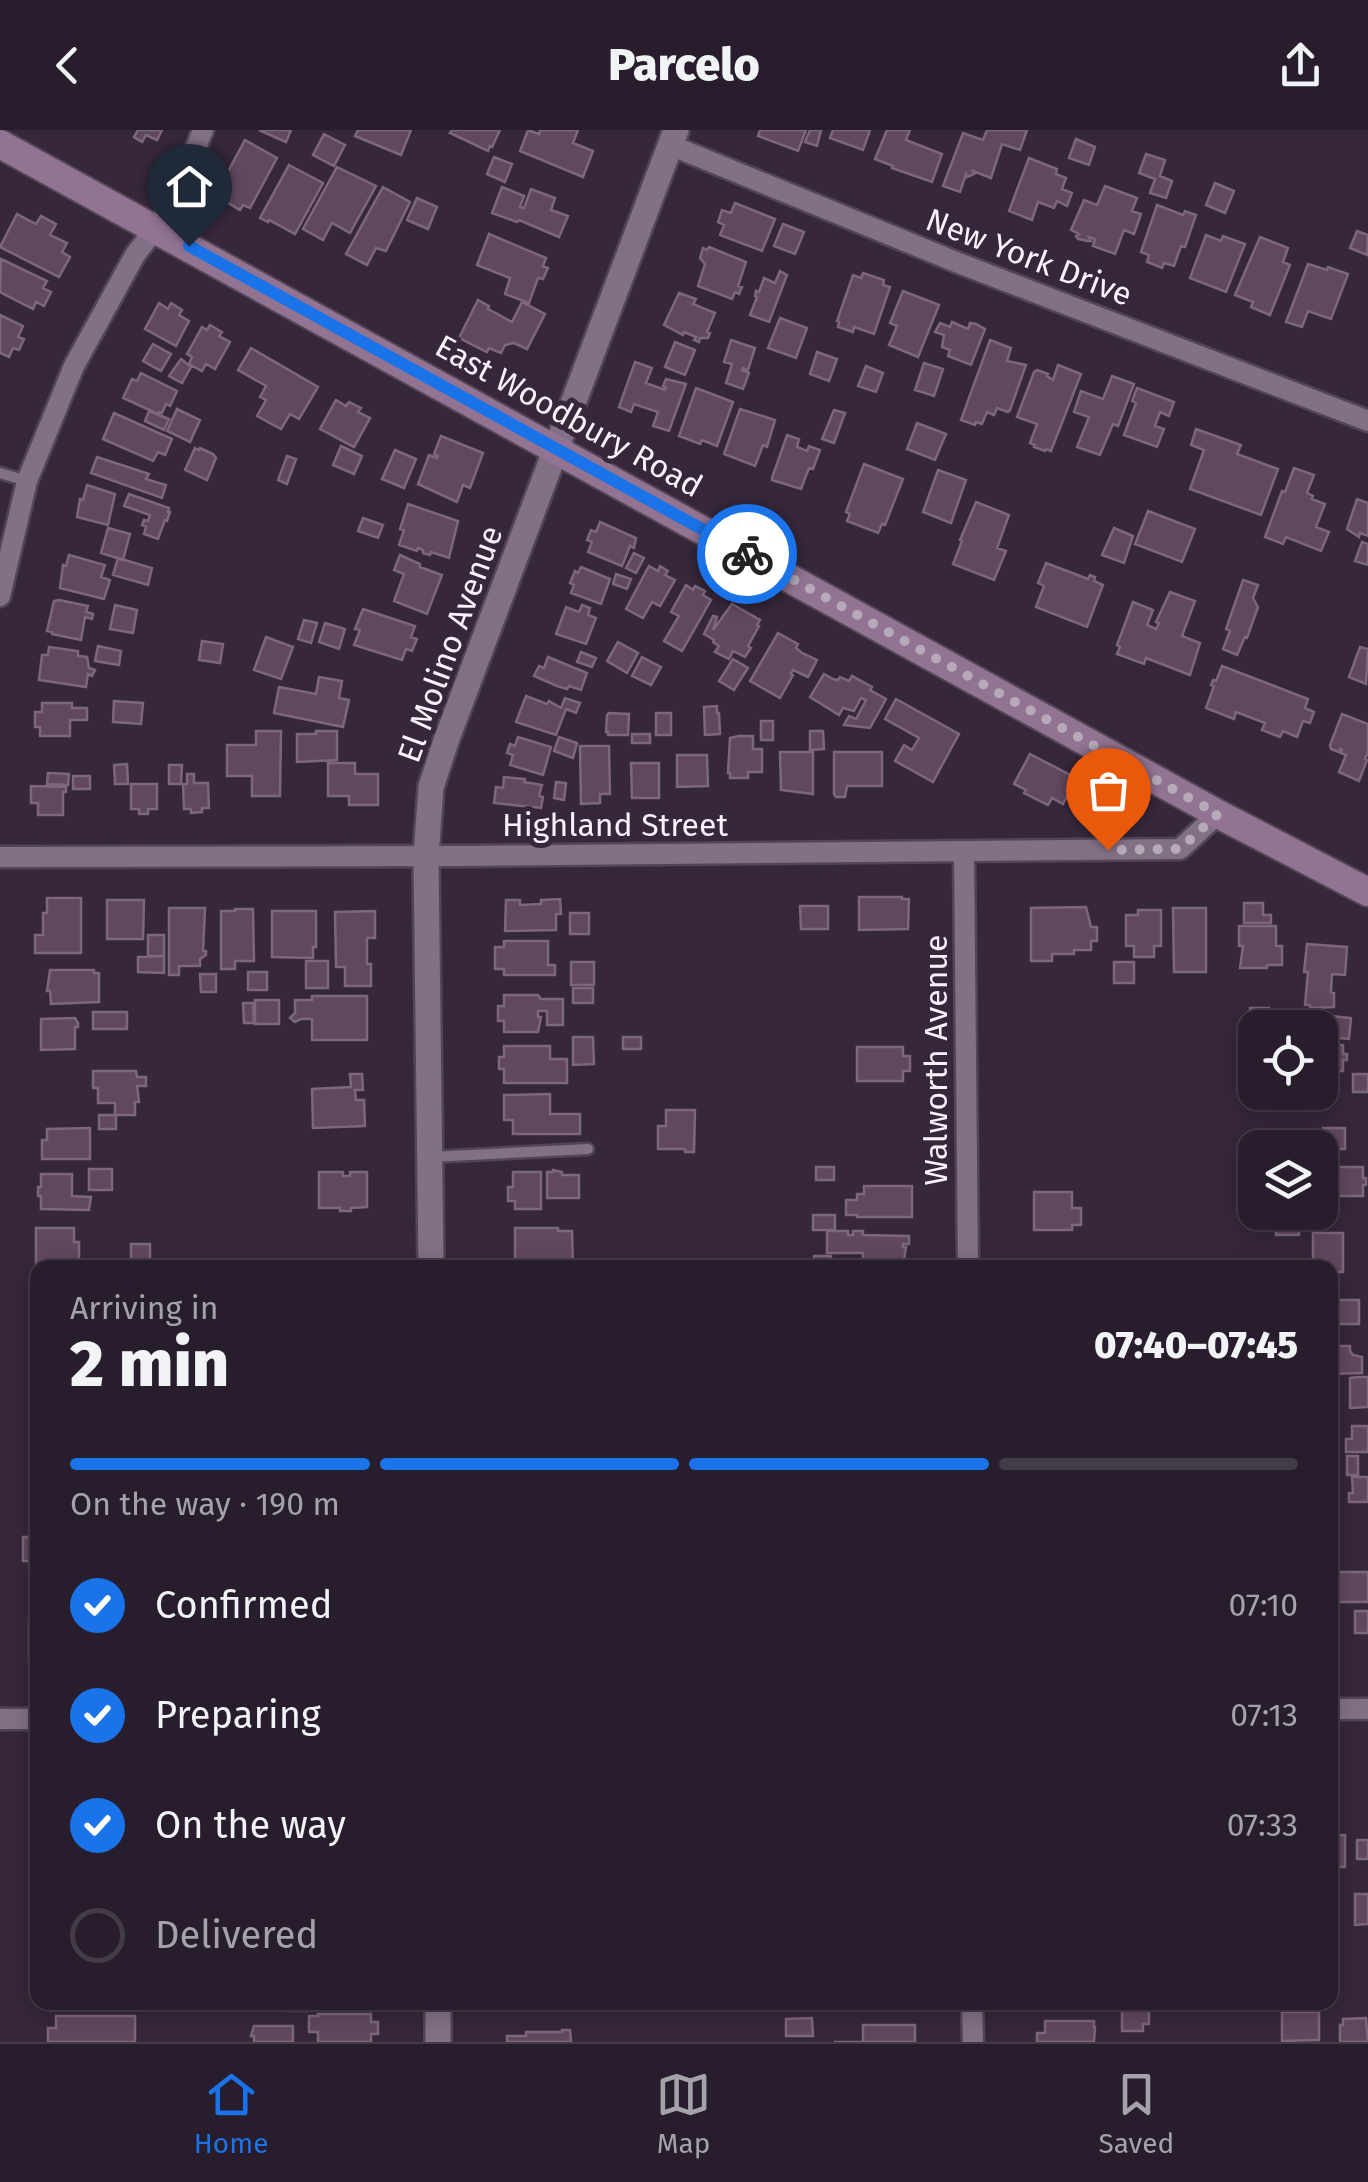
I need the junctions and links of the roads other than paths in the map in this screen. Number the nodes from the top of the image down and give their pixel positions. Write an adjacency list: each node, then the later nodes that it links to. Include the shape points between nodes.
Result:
1 (203, 130): 4 (street, via 173,205)
2 (673, 137): 5 (street, New York Drive, via 992,276); 6 (street, El Molino Avenue)
3 (0, 144): 4 (main road, East Woodbury Road)
4 (155, 227): 6 (main road, East Woodbury Road); 8 (street, via 74,366)
5 (1368, 421)
6 (557, 449): 10 (main road, East Woodbury Road); 12 (street, El Molino Avenue, via 446,741 431,788)
7 (0, 473): 8 (lane)
8 (27, 481): 9 (street)
9 (0, 596)
10 (1218, 814): 11 (street, Highland Street, via 1180,849); 14 (main road, East Woodbury Road)
11 (964, 852): 12 (street, Highland Street); 18 (street, Walworth Avenue)
12 (426, 856): 13 (street, Highland Street); 16 (street, El Molino Avenue)
13 (0, 857)
14 (1368, 892)
15 (588, 1149): 16 (lane)
16 (430, 1157): 17 (street, El Molino Avenue)
17 (431, 1260)
18 (968, 1260)
19 (1368, 1708): 20 (street)
20 (1338, 1709)
21 (0, 1719): 22 (street)
22 (30, 1719)
23 (438, 2010): 25 (street)
24 (972, 2010): 26 (street)
25 (438, 2042)
26 (973, 2042)

